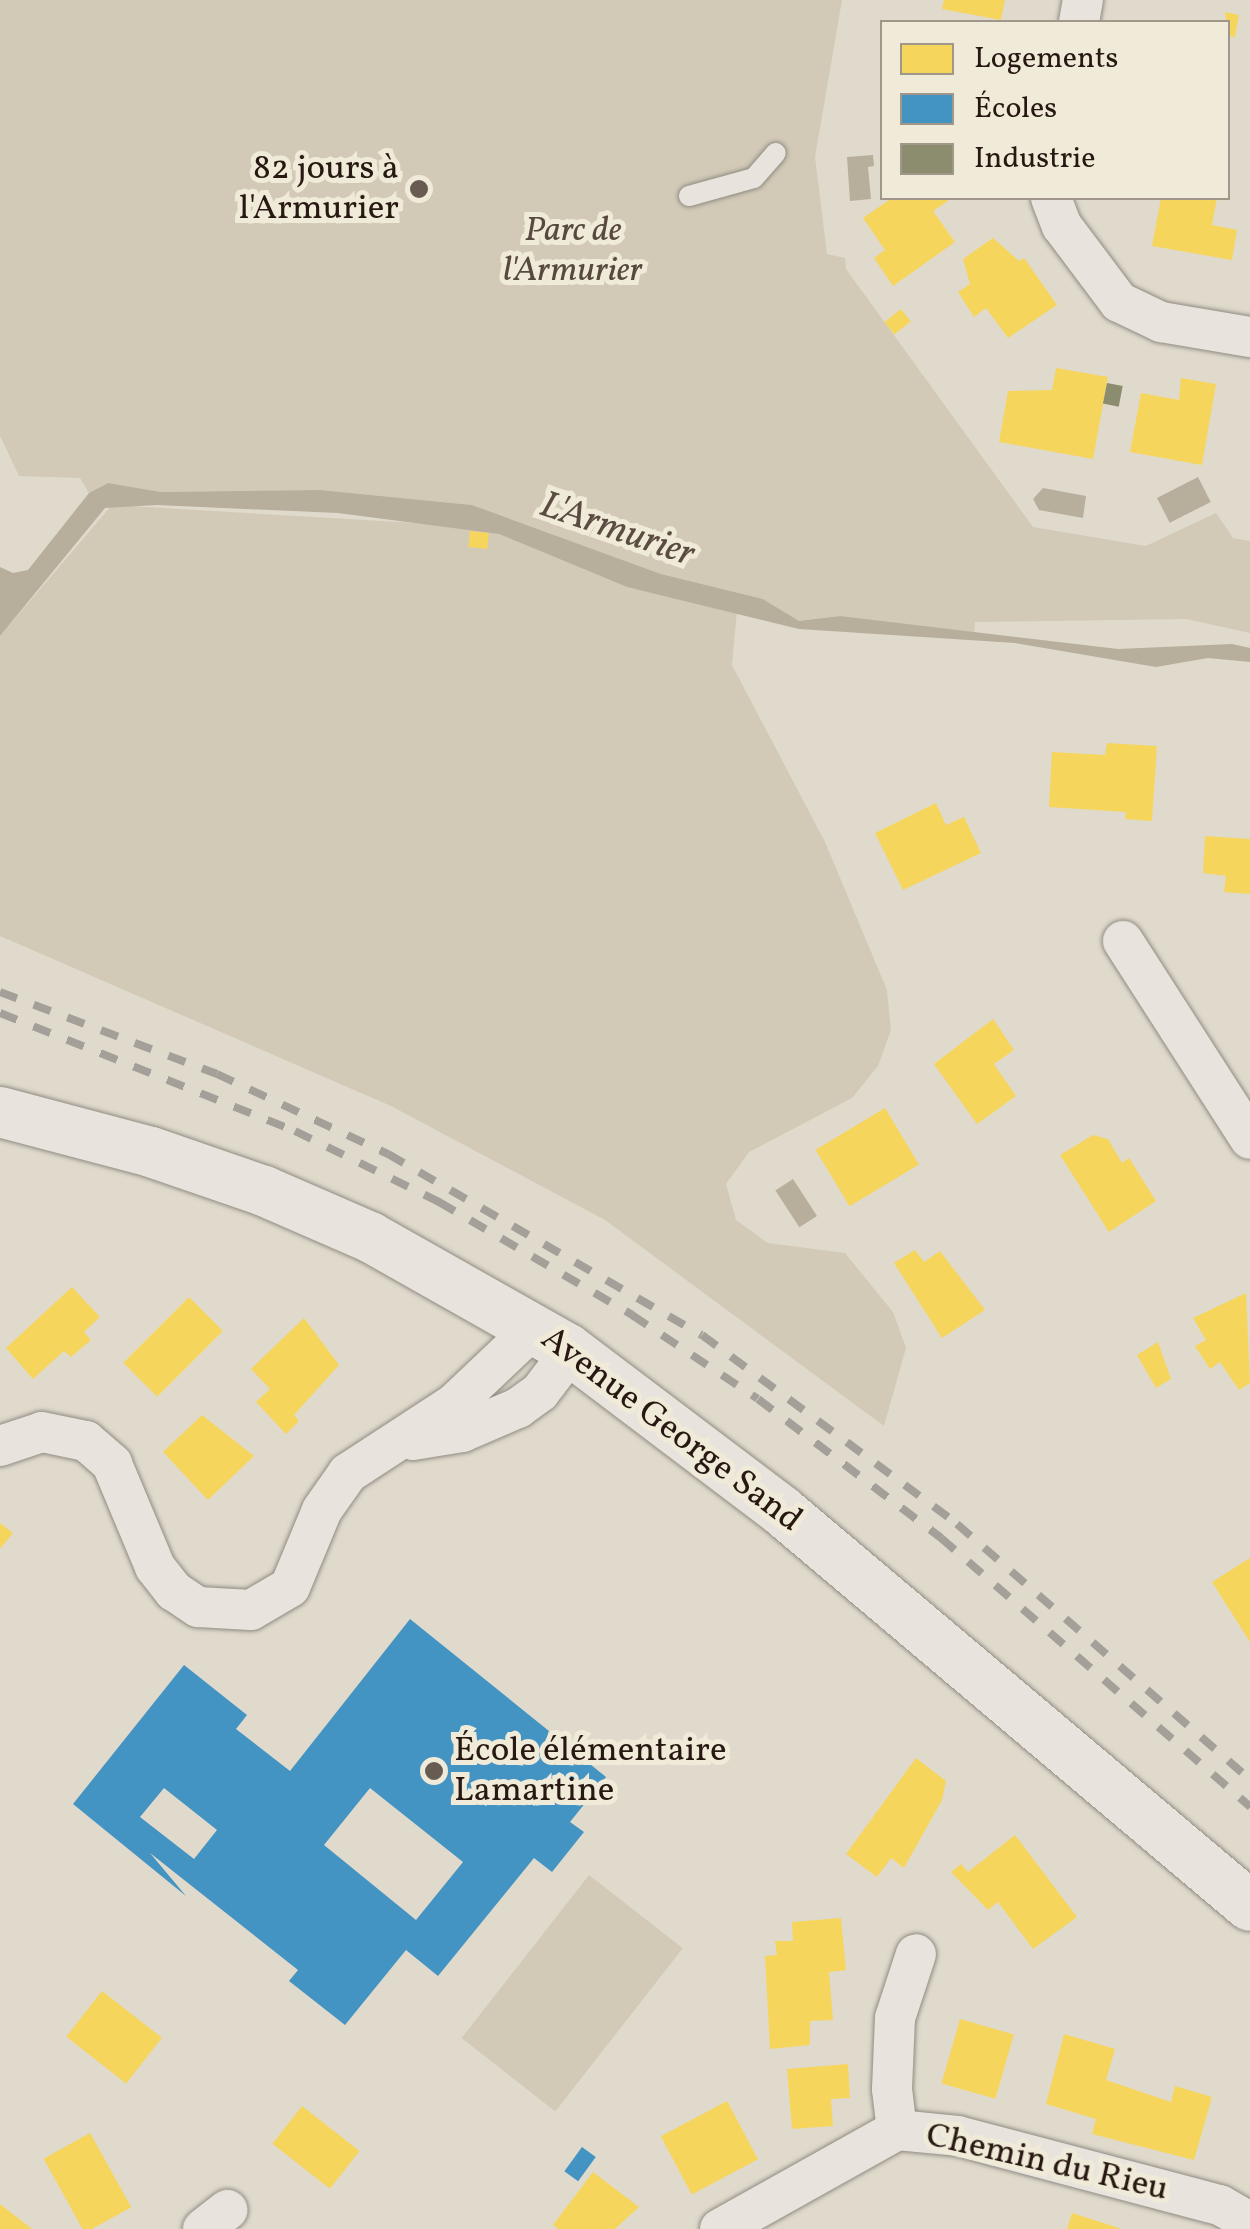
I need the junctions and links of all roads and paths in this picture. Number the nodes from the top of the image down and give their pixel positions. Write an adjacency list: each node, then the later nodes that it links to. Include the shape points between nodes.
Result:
1 (776, 154): 2 (lane, via 754,178)
2 (689, 196)
3 (1052, 200): 4 (street, via 1062,226 1119,302 1160,322)
4 (1250, 337)
5 (1124, 941): 7 (street)
6 (0, 1112): 8 (street, Avenue George Sand, via 264,1191 370,1237)
7 (1250, 1139)
8 (552, 1339): 9 (street, via 390,1444 330,1495 290,1587 266,1604 234,1613 198,1607 163,1579 112,1464 86,1440 42,1432); 10 (street, Avenue George Sand, via 782,1511)
9 (0, 1446)
10 (1250, 1906)
11 (916, 1954): 12 (street, Chemin du Rieu, via 895,2018)
12 (897, 2130): 13 (street, Chemin du Rieu, via 958,2136 1220,2205); 14 (street, Chemin du Rieu)
13 (1250, 2222)
14 (720, 2229)

